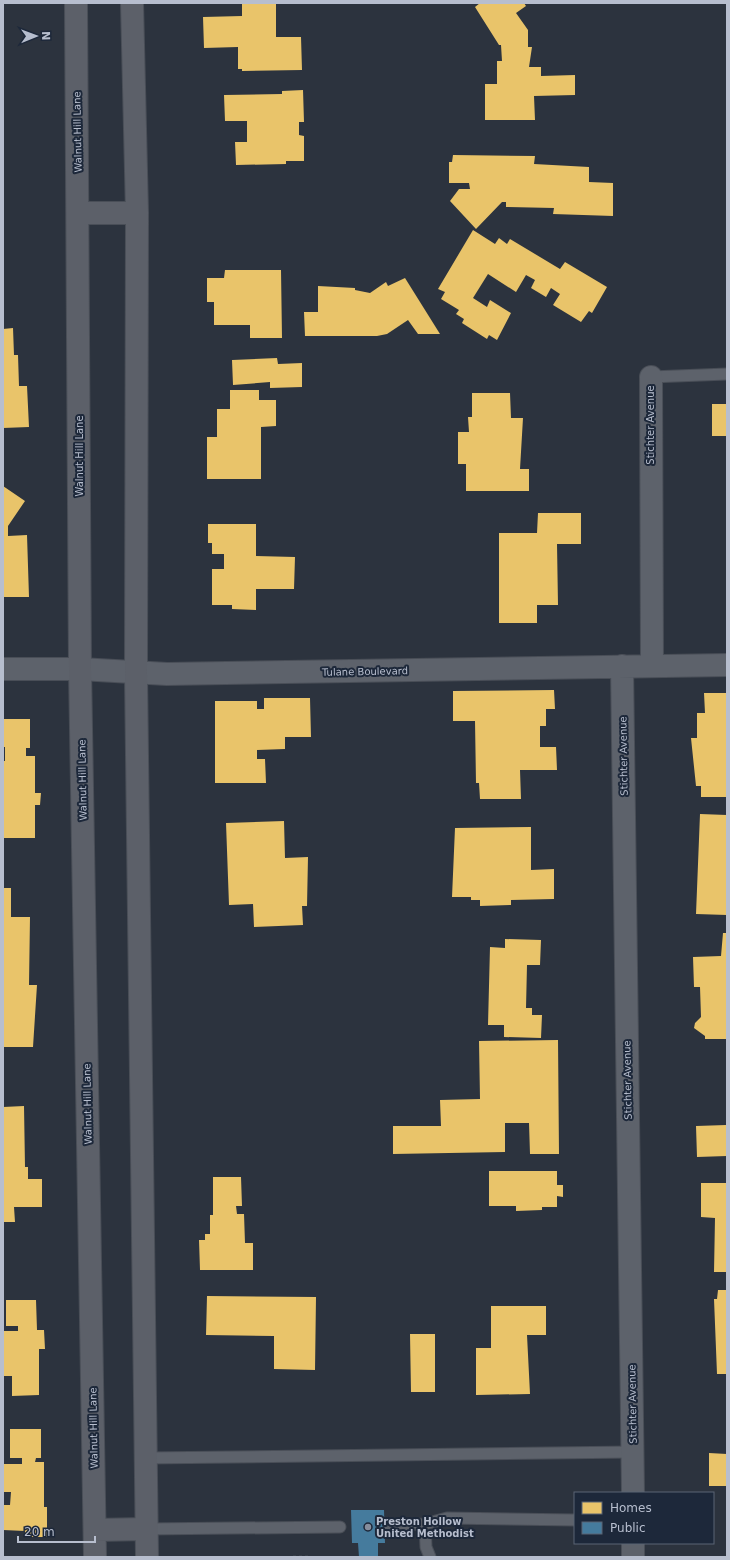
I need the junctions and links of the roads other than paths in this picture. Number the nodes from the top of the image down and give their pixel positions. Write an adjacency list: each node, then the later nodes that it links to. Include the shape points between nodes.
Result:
1 (76, 3): 3 (main road, Walnut Hill Lane)
2 (132, 3): 4 (main road)
3 (78, 213): 4 (main road); 11 (main road, Walnut Hill Lane)
4 (137, 213): 12 (main road)
5 (727, 374): 6 (lane)
6 (651, 377): 9 (street, Stichter Avenue)
7 (727, 664): 9 (street, Tulane Boulevard)
8 (622, 666): 9 (street, Tulane Boulevard); 12 (street, Tulane Boulevard); 13 (street, Stichter Avenue)
9 (652, 666)
10 (3, 669): 11 (street, Tulane Boulevard)
11 (80, 669): 12 (street, Tulane Boulevard); 21 (main road, Walnut Hill Lane)
12 (136, 674): 14 (main road)
13 (632, 1452): 14 (lane); 15 (street, Stichter Avenue)
14 (144, 1458): 20 (main road)
15 (633, 1492)
16 (574, 1520): 17 (lane, via 447,1518)
17 (424, 1524): 19 (lane); 25 (lane, via 426,1547)
18 (340, 1526): 20 (lane)
19 (389, 1526)
20 (146, 1529): 21 (main road); 24 (main road)
21 (95, 1530): 23 (main road, Walnut Hill Lane)
22 (633, 1544): 26 (street)
23 (95, 1557)
24 (147, 1557)
25 (430, 1557)
26 (633, 1557)

